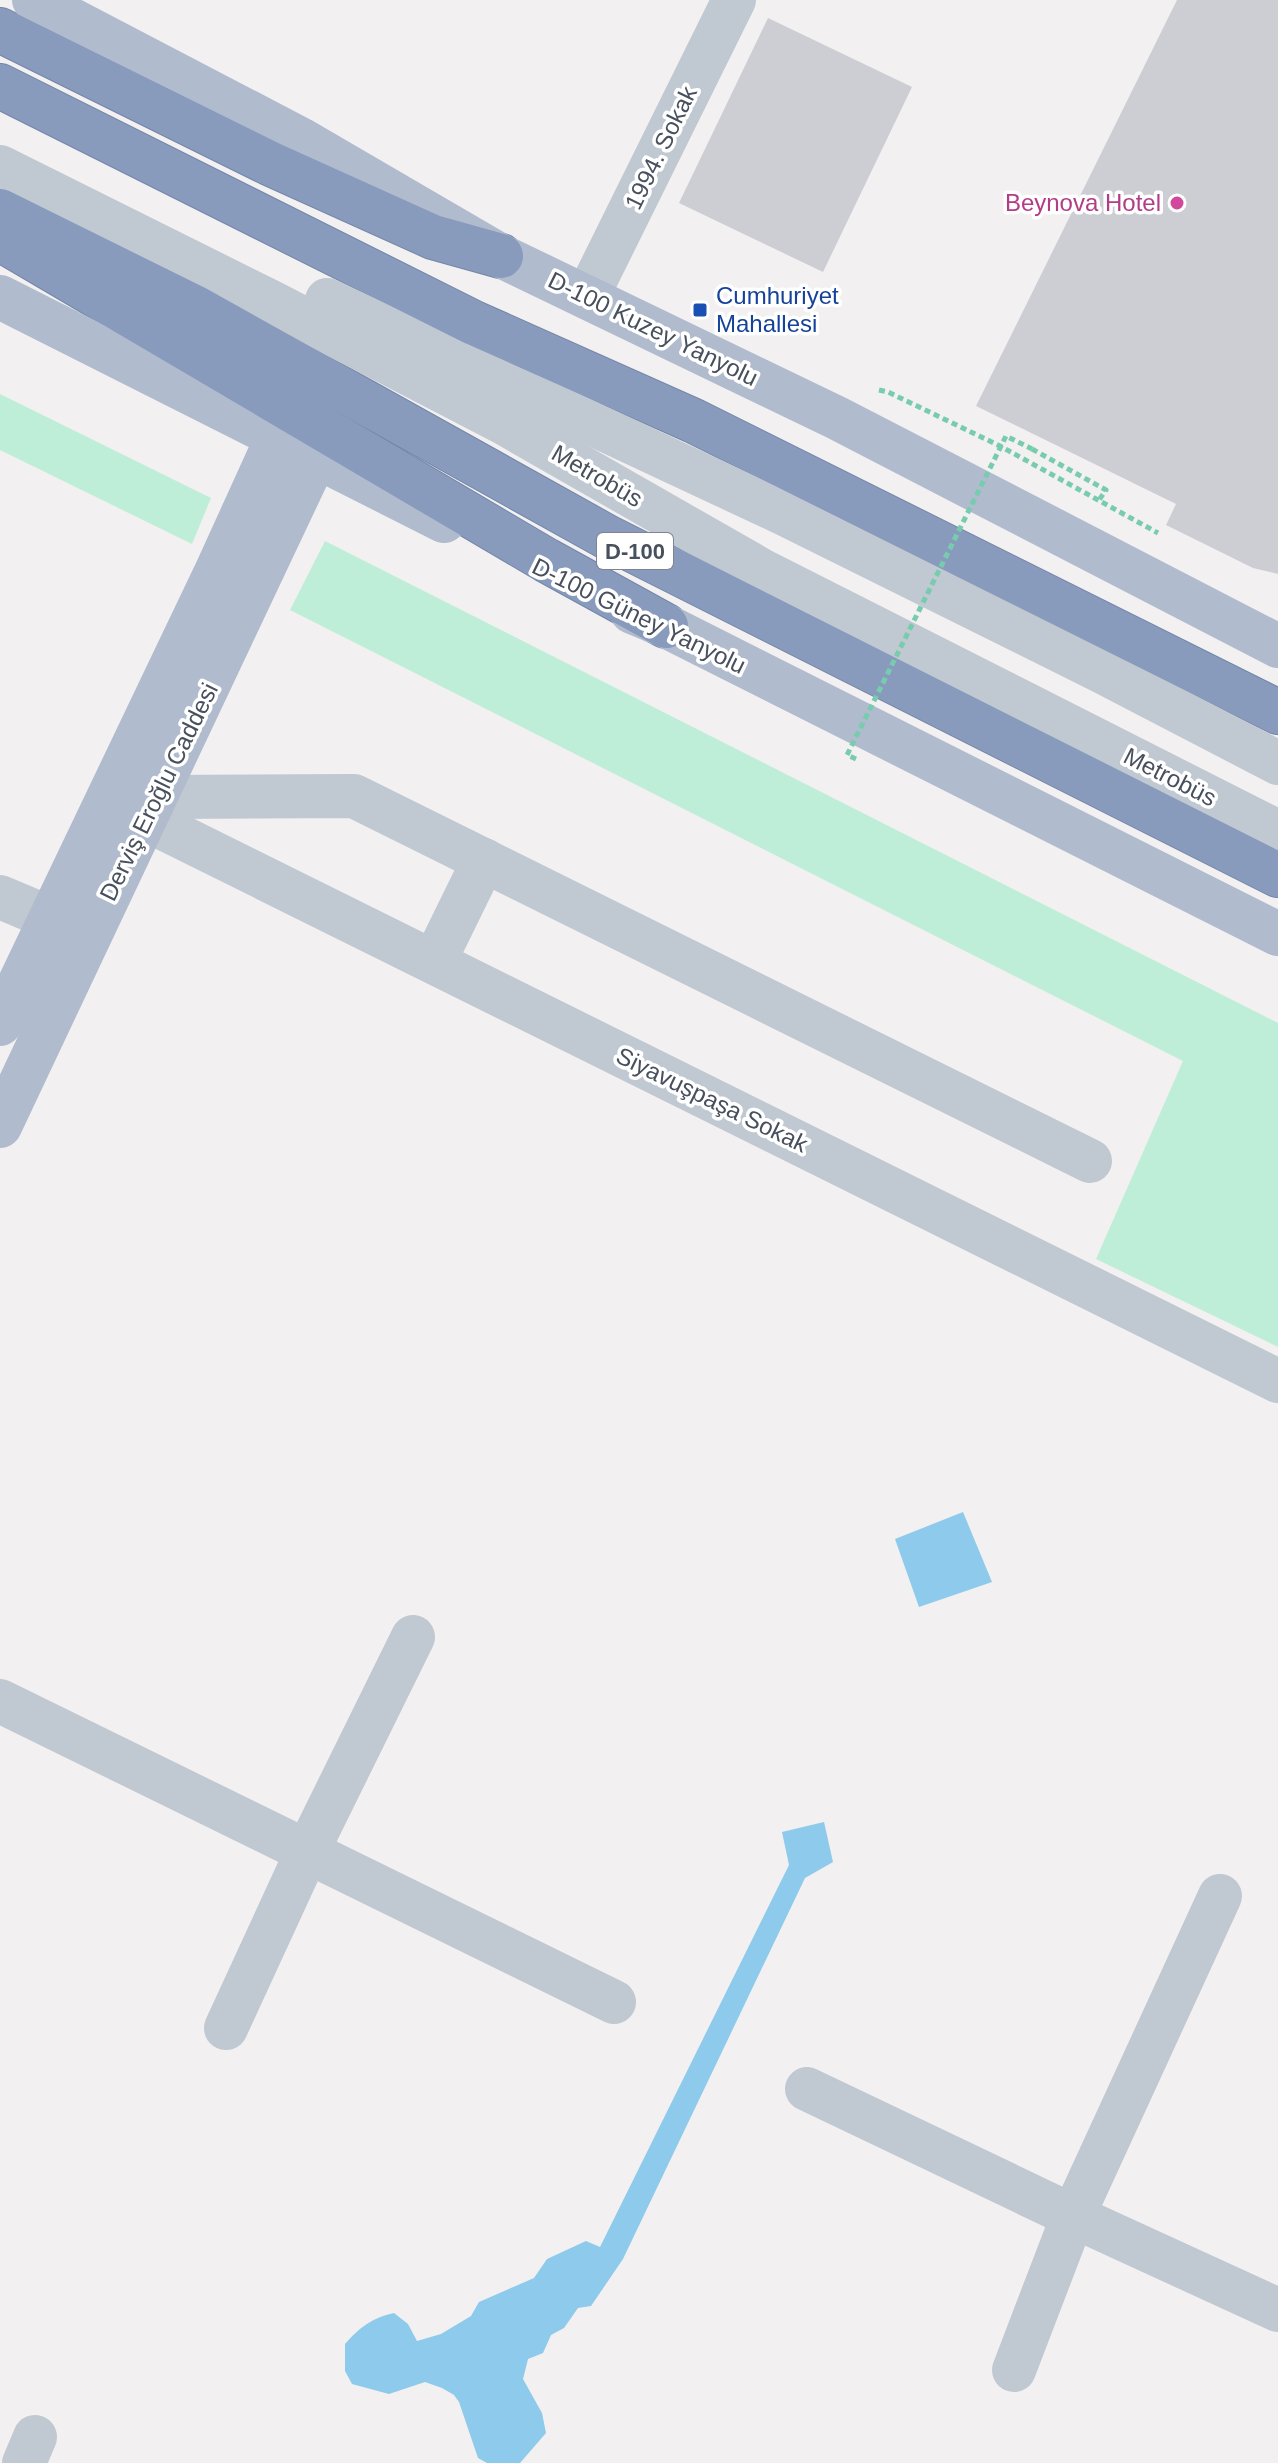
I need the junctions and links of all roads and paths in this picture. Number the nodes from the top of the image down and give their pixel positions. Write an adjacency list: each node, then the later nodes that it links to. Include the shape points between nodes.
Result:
1 (34, 0): 9 (main road, D-100 Kuzey Yanyolu, via 302,140)
2 (734, 0): 11 (street, 1994. Sokak)
3 (0, 30): 9 (highway, via 433,237)
4 (0, 86): 18 (highway, via 474,323 694,421)
5 (0, 137): 20 (street, Metrobüs, via 284,279 799,521)
6 (0, 167): 23 (street, Metrobüs, via 504,423 761,570)
7 (0, 211): 25 (highway, D-100, via 196,308 607,537)
8 (0, 239): 16 (highway)
9 (501, 256): 11 (main road, D-100 Kuzey Yanyolu)
10 (0, 297): 13 (main road, D-100 Güney Yanyolu)
11 (587, 297): 17 (main road, D-100 Kuzey Yanyolu, via 837,418)
12 (888, 392): 14 (path)
13 (277, 438): 15 (main road, D-100 Güney Yanyolu); 21 (main road, Derviş Eroğlu Caddesi)
14 (1000, 446): 14 (path, bridge, via 1006,436 1106,490 1099,500); 19 (path, bridge, via 847,755)
15 (316, 457): 16 (main road, D-100 Güney Yanyolu); 22 (main road, Derviş Eroğlu Caddesi)
16 (666, 626): 28 (main road, D-100 Güney Yanyolu)
17 (1278, 646)
18 (1278, 712)
19 (856, 759)
20 (1278, 763)
21 (108, 800): 22 (main road); 27 (main road, Derviş Eroğlu Caddesi)
22 (152, 808): 24 (street, via 354,796); 29 (main road, Derviş Eroğlu Caddesi); 30 (street, Siyavuşpaşa Sokak)
23 (1278, 832)
24 (484, 860): 30 (street); 33 (street)
25 (1278, 875)
26 (0, 897): 27 (street)
27 (50, 918): 29 (main road); 31 (main road, Derviş Eroğlu Caddesi)
28 (1278, 934)
29 (89, 937): 32 (main road, Derviş Eroğlu Caddesi)
30 (434, 962): 34 (street, Siyavuşpaşa Sokak)
31 (0, 1024)
32 (0, 1126)
33 (1090, 1161)
34 (1278, 1381)
35 (413, 1637): 37 (street)
36 (0, 1701): 37 (street)
37 (307, 1852): 39 (street); 40 (street)
38 (1220, 1896): 42 (street)
39 (614, 2002)
40 (226, 2028)
41 (807, 2089): 42 (street)
42 (1073, 2216): 43 (street); 44 (street)
43 (1278, 2310)
44 (1014, 2370)

